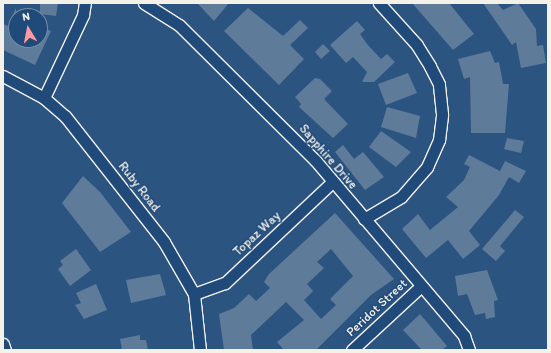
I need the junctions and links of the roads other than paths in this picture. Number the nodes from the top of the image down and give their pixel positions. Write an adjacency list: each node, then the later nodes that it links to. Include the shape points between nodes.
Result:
1 (85, 3): 5 (street, via 83,15)
2 (144, 3): 6 (street, Sapphire Drive, via 179,25 278,121)
3 (378, 3): 7 (street, via 417,45 430,66 438,84 442,114 439,140 427,167 401,197)
4 (3, 76): 5 (street, Ruby Road)
5 (44, 98): 9 (street, Ruby Road, via 78,130 164,242)
6 (332, 182): 7 (street, Sapphire Drive); 9 (street, Topaz Way, via 225,283)
7 (364, 219): 8 (street, Sapphire Drive)
8 (421, 286): 13 (street, Peridot Street); 14 (street, Sapphire Drive, via 464,336)
9 (194, 294): 12 (street, Ruby Road)
10 (3, 344): 11 (street)
11 (5, 350)
12 (200, 350)
13 (352, 350)
14 (469, 350)

